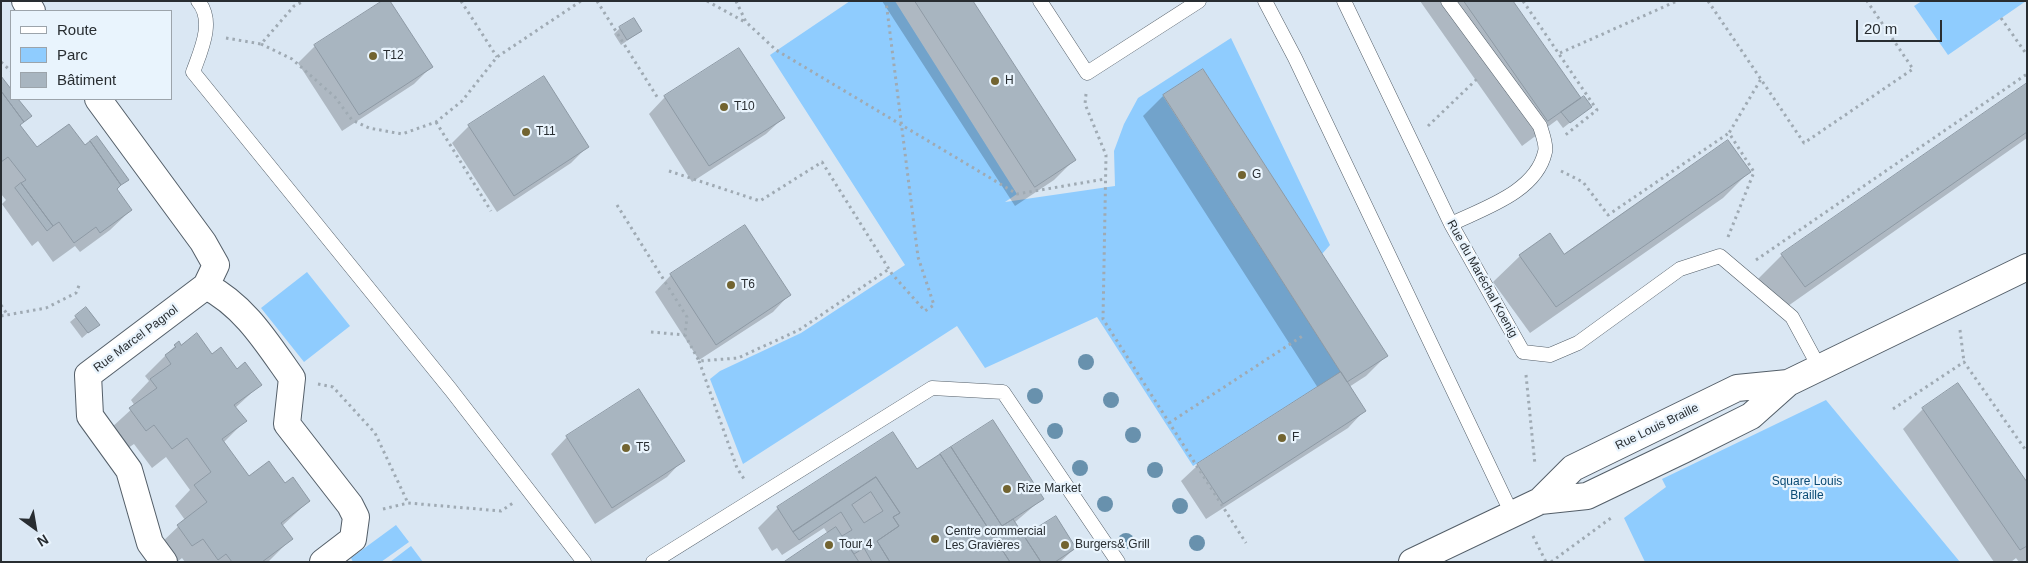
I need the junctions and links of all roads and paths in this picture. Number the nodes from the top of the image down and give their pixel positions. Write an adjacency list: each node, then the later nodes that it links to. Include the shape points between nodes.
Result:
1 (198, 1): 20 (lane, via 205,9)
2 (304, 1): 21 (path, via 294,6)
3 (461, 1): 24 (path)
4 (582, 1): 24 (path)
5 (597, 1): 30 (path)
6 (708, 1): 19 (path)
7 (736, 1): 19 (path)
8 (886, 1): 32 (path)
9 (1200, 1): 26 (lane)
10 (1265, 1): 64 (lane)
11 (1344, 1): 34 (lane, Rue du Maréchal Koenig)
12 (1448, 1): 25 (lane)
13 (1523, 1): 22 (path)
14 (1678, 1): 22 (path)
15 (1708, 1): 28 (path)
16 (1867, 1): 28 (path, via 1913,69 1804,142)
17 (1045, 3): 26 (lane)
18 (2002, 18): 23 (path)
19 (746, 22): 32 (path, via 776,50)
20 (206, 35): 21 (path); 60 (lane, via 193,72)
21 (261, 44): 31 (path, via 292,59 335,97 352,120 369,128 402,134)
22 (1560, 53): 35 (path, via 1597,110)
23 (2027, 55)
24 (497, 57): 31 (path, via 462,101)
25 (1493, 62): 34 (path); 35 (lane, via 1540,126)
26 (1087, 73): 37 (path, via 1085,104 1106,155)
27 (2027, 74): 44 (path)
28 (1761, 79): 33 (path)
29 (99, 100): 46 (street, via 216,264)
30 (659, 100)
31 (436, 122): 39 (path)
32 (902, 125): 37 (path, via 1017,194); 43 (path, via 918,257 934,306 925,311)
33 (1729, 133): 35 (path, via 1608,215 1583,182); 41 (path, via 1754,172)
34 (1412, 141): 40 (lane, Rue du Maréchal Koenig)
35 (1544, 156): 40 (lane, via 1535,175 1509,196)
36 (669, 171): 43 (path, via 760,201 822,162)
37 (1105, 179): 58 (path, via 1103,319)
38 (617, 205): 51 (path, via 687,317)
39 (491, 211)
40 (1451, 224): 53 (lane, Rue du Maréchal Koenig)
41 (1720, 256): 44 (lane); 53 (lane, Rue du Maréchal Koenig, via 1680,269 1578,343 1550,355)
42 (2027, 267): 55 (street)
43 (889, 269): 54 (path, via 799,330 738,358)
44 (1738, 271): 55 (lane, via 1792,317)
45 (80, 283): 48 (path, via 76,293 46,308)
46 (206, 286): 56 (street, via 246,314); 69 (street, Rue Marcel Pagnol, via 88,375 90,416 129,470 150,543)
47 (1, 305): 48 (path)
48 (7, 314): 49 (path)
49 (1, 316)
50 (651, 332): 51 (path)
51 (685, 335): 54 (path)
52 (1304, 335): 58 (path)
53 (1523, 352): 62 (path)
54 (699, 361): 61 (path, via 736,468)
55 (1819, 367): 62 (street, via 1788,383 1751,416 1587,496)
56 (292, 378): 63 (path, via 333,387 375,433); 66 (street, via 287,424)
57 (1893, 409): 59 (path, via 1964,362)
58 (1168, 423): 68 (path)
59 (2027, 452)
60 (529, 491): 63 (path, via 501,511); 71 (lane)
61 (755, 498): 72 (lane); 73 (lane, via 932,388 1003,392)
62 (1540, 501): 64 (street)
63 (408, 502): 66 (path)
64 (1512, 514): 74 (street)
65 (1614, 515): 76 (path)
66 (356, 517): 70 (street, via 353,540)
67 (1534, 536): 75 (path)
68 (1246, 543)
69 (164, 562)
70 (323, 562)
71 (584, 562)
72 (653, 562)
73 (1118, 562)
74 (1412, 562)
75 (1546, 562)
76 (1551, 562)

